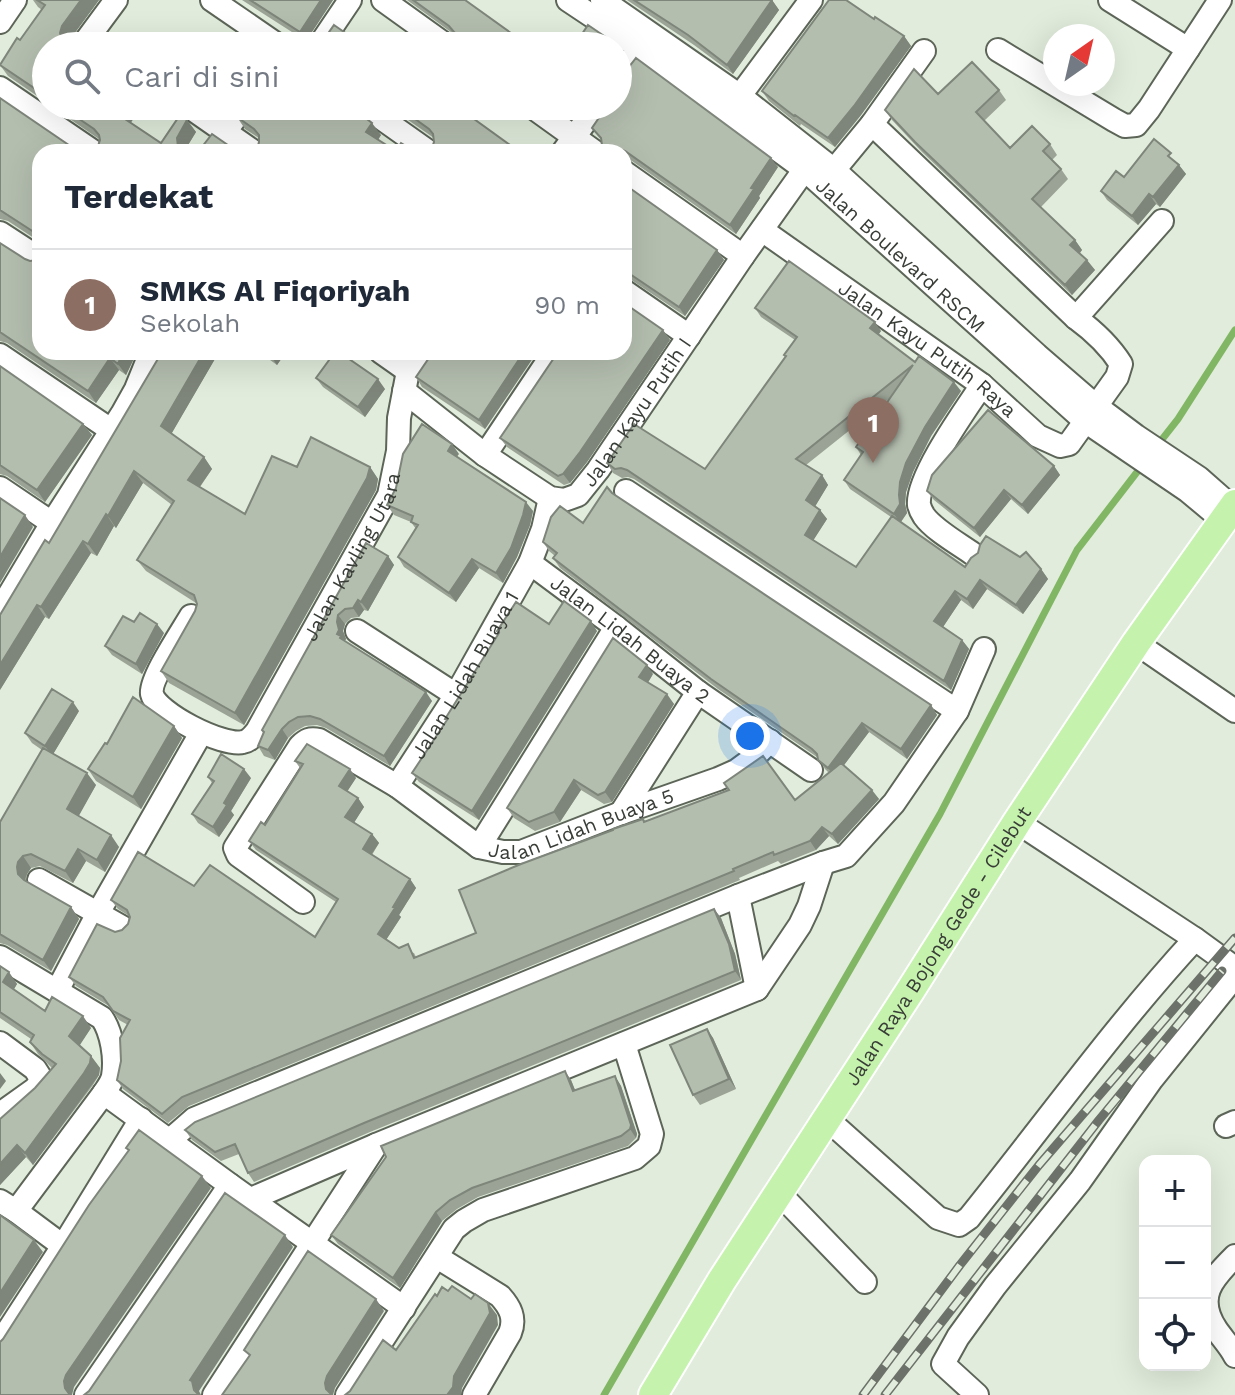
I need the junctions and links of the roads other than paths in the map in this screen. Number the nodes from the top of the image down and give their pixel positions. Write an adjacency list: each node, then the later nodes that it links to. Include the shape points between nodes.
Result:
1 (15, 0): 11 (street)
2 (116, 0): 12 (street)
3 (350, 0): 14 (street)
4 (383, 0): 15 (street)
5 (568, 0): 16 (street, Jalan Boulevard RSCM)
6 (602, 0): 18 (street, Jalan Boulevard RSCM)
7 (1110, 0): 19 (street)
8 (1220, 0): 19 (street)
9 (226, 4): 13 (street)
10 (801, 4): 25 (street)
11 (0, 22)
12 (97, 32)
13 (261, 32)
14 (328, 32)
15 (428, 32)
16 (630, 32)
17 (632, 33): 18 (street, Jalan Boulevard RSCM)
18 (646, 40): 22 (street); 25 (street, Jalan Boulevard RSCM)
19 (1188, 49): 20 (street, via 1136,125 1125,126)
20 (998, 50)
21 (924, 51): 32 (street)
22 (632, 59)
23 (0, 88): 24 (street)
24 (32, 101)
25 (734, 104): 39 (street, Jalan Boulevard RSCM)
26 (58, 120): 34 (street)
27 (202, 120): 33 (street)
28 (230, 120): 33 (street)
29 (384, 120): 36 (street)
30 (545, 120): 37 (street)
31 (587, 120): 38 (street)
32 (872, 124): 41 (street); 48 (street)
33 (216, 134): 35 (street)
34 (85, 144)
35 (237, 144)
36 (418, 144)
37 (568, 144)
38 (570, 144)
39 (810, 162): 41 (street, Jalan Boulevard RSCM); 43 (street, Jalan Kayu Putih I)
40 (632, 178): 46 (street)
41 (828, 178): 56 (street, Jalan Boulevard RSCM)
42 (1162, 221): 48 (street)
43 (762, 230): 46 (street, Jalan Kayu Putih I); 55 (street, Jalan Kayu Putih Raya)
44 (0, 233): 45 (street)
45 (32, 254)
46 (743, 256): 49 (street, Jalan Kayu Putih I)
47 (632, 297): 49 (street)
48 (1076, 318): 56 (street, via 1111,348 1121,364)
49 (689, 336): 61 (street, Jalan Kayu Putih I, via 578,495)
50 (0, 355): 57 (street)
51 (148, 360): 57 (street)
52 (393, 360): 54 (street)
53 (549, 360): 58 (street)
54 (410, 371): 58 (street); 76 (street, Jalan Kavling Utara, via 389,495 257,731 246,742 233,743)
55 (982, 385): 56 (street, Jalan Kayu Putih Raya, via 1038,436 1060,446 1069,444); 64 (street, via 934,462 919,505 933,526)
56 (1090, 413): 62 (street, Jalan Boulevard RSCM)
57 (111, 430): 63 (street)
58 (485, 455): 61 (street)
59 (0, 488): 63 (street)
60 (626, 491): 74 (street)
61 (550, 498): 65 (street, Jalan Lidah Buaya 1)
62 (1230, 511): 70 (main road, Jalan Raya Bojong Gede - Cilebut)
63 (52, 523): 66 (street)
64 (973, 554)
65 (530, 563): 68 (street, Jalan Lidah Buaya 2); 73 (street, Jalan Lidah Buaya 1)
66 (1, 607)
67 (191, 616): 76 (street, via 159,672 152,698)
68 (616, 627): 72 (street, Jalan Lidah Buaya 2); 82 (street)
69 (357, 631): 73 (street)
70 (1136, 643): 75 (street); 81 (main road, Jalan Raya Bojong Gede - Cilebut)
71 (984, 649): 74 (street)
72 (698, 692): 77 (street, Jalan Lidah Buaya 2); 80 (street)
73 (456, 695): 79 (street, Jalan Lidah Buaya 1)
74 (957, 711): 83 (street, via 894,803 846,856)
75 (1235, 711)
76 (201, 733): 87 (street)
77 (770, 741): 78 (street, Jalan Lidah Buaya 2); 80 (street, Jalan Lidah Buaya 5, via 736,771)
78 (811, 770)
79 (397, 786): 82 (street, Jalan Lidah Buaya 5); 86 (street, Jalan Lidah Buaya 5, via 319,740 305,740 300,746 235,848)
80 (621, 813): 82 (street, Jalan Lidah Buaya 5, via 521,852)
81 (1017, 822): 89 (street); 100 (main road, Jalan Raya Bojong Gede - Cilebut)
82 (479, 847)
83 (823, 863): 85 (street); 93 (street, via 800,925)
84 (39, 880): 87 (street)
85 (738, 896): 93 (street); 101 (street, via 194,1119)
86 (303, 902)
87 (98, 913): 88 (street); 94 (street)
88 (122, 927)
89 (1195, 939): 91 (street); 100 (street, via 959,1225 938,1218)
90 (0, 957): 94 (street)
91 (1235, 968)
92 (1235, 976): 120 (street, via 958,1337 943,1364)
93 (757, 989): 96 (street)
94 (57, 991): 97 (street, via 108,1027 114,1067)
95 (0, 1043): 98 (street, via 42,1080)
96 (624, 1044): 102 (street); 110 (street, via 652,1134 649,1146 635,1158 483,1210 454,1229)
97 (104, 1093): 99 (street); 106 (street)
98 (0, 1114)
99 (141, 1119): 101 (street); 108 (street)
100 (827, 1119): 104 (main road, Jalan Raya Bojong Gede - Cilebut)
101 (170, 1140): 103 (street)
102 (376, 1145): 105 (street); 107 (street)
103 (230, 1185): 105 (street); 115 (street)
104 (778, 1192): 111 (street); 119 (main road, Jalan Raya Bojong Gede - Cilebut)
105 (251, 1199): 107 (street)
106 (8, 1206): 108 (street)
107 (312, 1242): 112 (street); 116 (street)
108 (63, 1246): 113 (street)
109 (1235, 1256): 114 (street, via 1214,1276 1206,1296 1214,1327)
110 (437, 1257): 112 (street); 118 (street, via 500,1296 512,1315 510,1333)
111 (865, 1282)
112 (404, 1308): 117 (street)
113 (0, 1343)
114 (1235, 1356)
115 (86, 1395)
116 (214, 1395)
117 (347, 1395)
118 (474, 1395)
119 (653, 1395)
120 (977, 1395)

